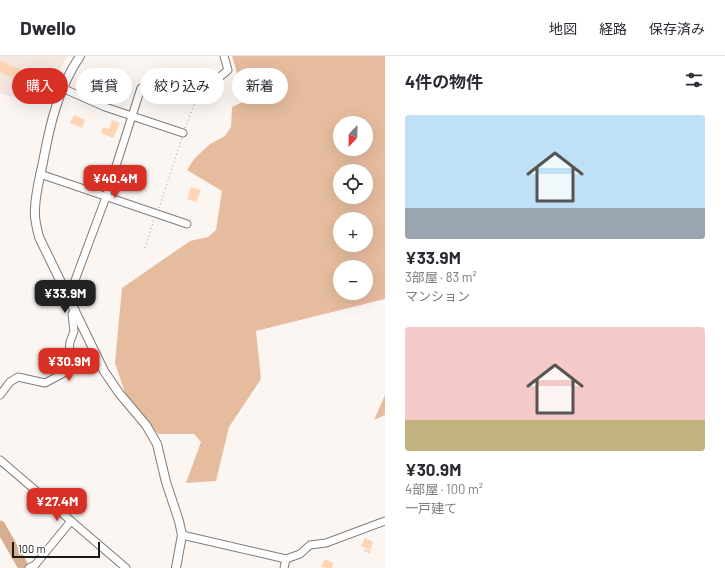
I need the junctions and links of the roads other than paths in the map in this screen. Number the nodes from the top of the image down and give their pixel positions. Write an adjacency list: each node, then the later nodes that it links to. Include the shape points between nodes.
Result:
1 (80, 56): 4 (street)
2 (224, 56): 3 (street, via 228,70)
3 (224, 73)
4 (68, 77)
5 (68, 90): 8 (street)
6 (140, 91): 8 (street)
7 (56, 104): 10 (street)
8 (132, 116): 9 (street); 11 (street)
9 (183, 133)
10 (40, 174): 11 (street); 13 (street, via 35,221)
11 (106, 197): 12 (street); 13 (street)
12 (187, 224)
13 (68, 299): 14 (street)
14 (75, 310): 15 (street, via 72,314 74,331 67,370 45,383 18,377 10,382); 19 (street, via 111,383 146,425 157,444)
15 (0, 395)
16 (0, 460): 17 (street)
17 (71, 521): 21 (street); 22 (street)
18 (385, 521): 20 (street, via 326,543 310,545 300,554)
19 (182, 534): 20 (street); 23 (street)
20 (286, 559): 24 (street)
21 (32, 566)
22 (126, 568)
23 (176, 568)
24 (284, 568)

